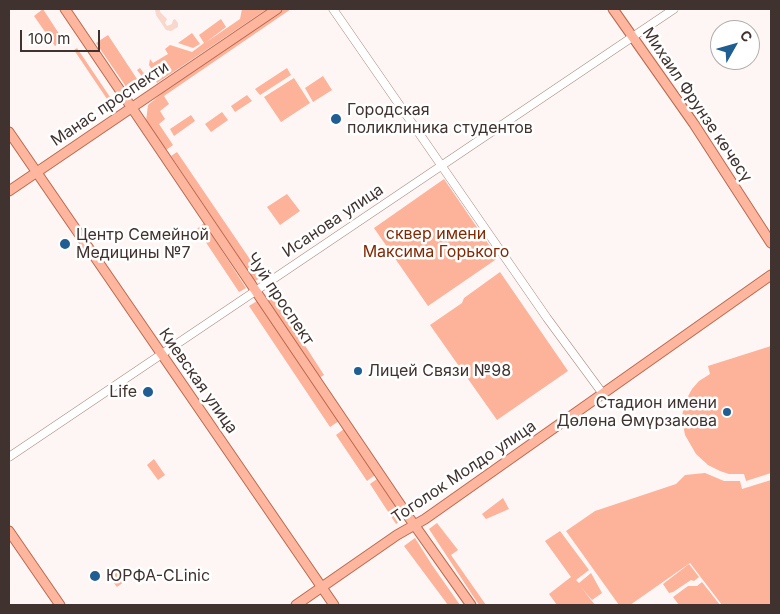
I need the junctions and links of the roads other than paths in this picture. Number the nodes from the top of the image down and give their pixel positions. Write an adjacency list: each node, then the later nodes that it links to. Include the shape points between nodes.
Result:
1 (64, 9): 7 (main road, Чуй проспект)
2 (278, 9): 7 (main road, Манас проспекти)
3 (333, 9): 9 (street)
4 (613, 9): 6 (main road, Михаил Фрунзе көчөсү)
5 (674, 9): 6 (street, Исанова улица)
6 (633, 37): 9 (street, Исанова улица); 12 (main road, Михаил Фрунзе көчөсү)
7 (131, 107): 10 (main road, Манас проспекти); 14 (main road, Чуй проспект)
8 (9, 132): 10 (main road, Киевская улица)
9 (441, 166): 14 (street, Исанова улица); 16 (street)
10 (37, 173): 11 (main road, Манас проспекти); 15 (main road, Киевская улица)
11 (9, 191)
12 (771, 243)
13 (771, 275): 16 (main road, Тоголок Молдо улица)
14 (256, 290): 15 (street, Исанова улица); 18 (main road, Чуй проспект)
15 (162, 354): 17 (street, Исанова улица); 20 (main road, Киевская улица)
16 (602, 394): 18 (main road, Тоголок Молдо улица)
17 (9, 457)
18 (414, 525): 20 (main road, Тоголок Молдо улица); 24 (main road, Чуй проспект)
19 (9, 531): 21 (main road)
20 (321, 588): 22 (main road, Тоголок Молдо улица); 23 (main road, Киевская улица)
21 (60, 605)
22 (296, 605)
23 (334, 605)
24 (470, 605)

